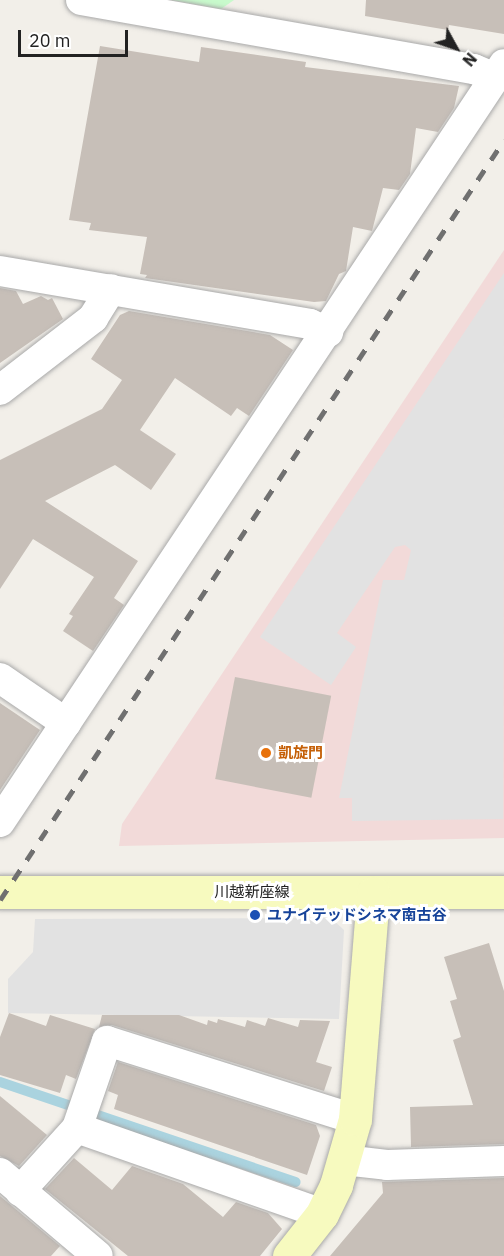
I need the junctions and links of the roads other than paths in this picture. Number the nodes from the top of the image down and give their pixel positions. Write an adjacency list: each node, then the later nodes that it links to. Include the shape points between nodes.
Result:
1 (81, 0): 2 (street)
2 (248, 13): 3 (street, via 474,69)
3 (500, 71): 6 (street)
4 (0, 271): 5 (street)
5 (111, 289): 6 (street, via 310,324); 7 (street, via 104,306 93,318)
6 (328, 332): 9 (street)
7 (0, 390)
8 (0, 678): 9 (street)
9 (66, 723): 10 (street)
10 (0, 822)
11 (0, 892): 12 (main road, 川越新座線)
12 (373, 892): 13 (main road, 川越新座線); 14 (main road)
13 (504, 892)
14 (355, 1119): 15 (street, via 107,1041); 16 (main road)
15 (77, 1128): 18 (street); 19 (street)
16 (345, 1160): 17 (street, via 387,1165); 19 (main road)
17 (504, 1161)
18 (10, 1182): 20 (street)
19 (322, 1214): 21 (main road)
20 (98, 1256)
21 (289, 1256)

